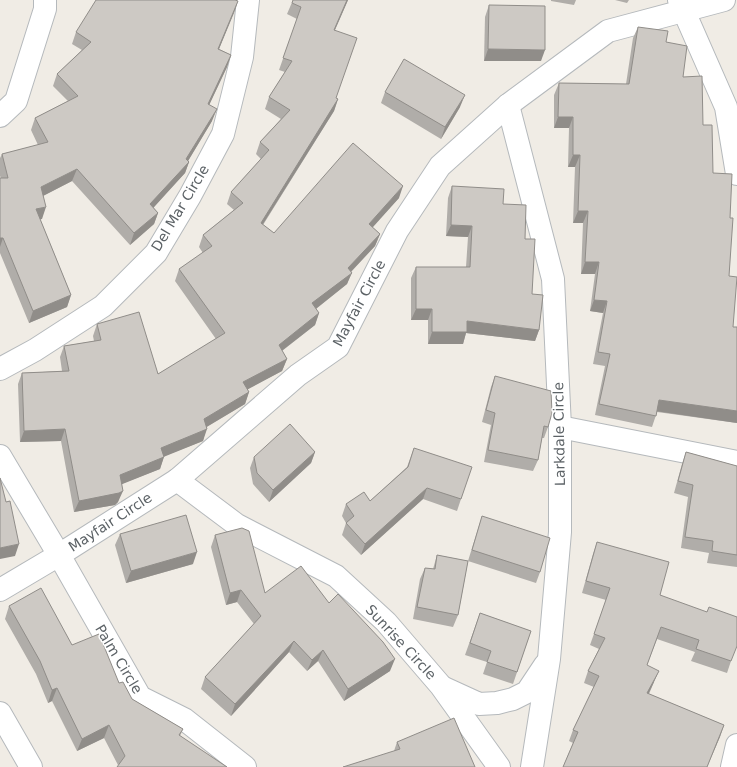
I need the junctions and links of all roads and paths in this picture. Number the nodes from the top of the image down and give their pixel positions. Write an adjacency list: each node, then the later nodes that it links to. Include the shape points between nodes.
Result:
1 (45, 0): 6 (street, via 45,9 16,101)
2 (248, 0): 8 (street, Del Mar Circle, via 242,56 223,134 156,253 102,306 35,350)
3 (724, 0): 4 (street, Mayfair Circle)
4 (682, 5): 5 (street, Mayfair Circle, via 608,31); 7 (street, via 726,107)
5 (508, 105): 9 (street, Larkdale Circle, via 553,279); 12 (street, Mayfair Circle, via 440,166 397,231 338,347 298,375)
6 (0, 116)
7 (737, 174)
8 (0, 369)
9 (560, 427): 11 (street); 15 (street, Larkdale Circle, via 560,532)
10 (0, 456): 13 (street, Palm Circle)
11 (737, 462)
12 (176, 480): 13 (street, Mayfair Circle); 16 (street, Sunrise Circle, via 237,525 336,576 386,622)
13 (59, 555): 14 (street, Mayfair Circle); 20 (street, Palm Circle, via 140,697 184,719)
14 (0, 590)
15 (549, 659): 16 (street, via 527,692 513,699 479,704); 22 (street, Larkdale Circle)
16 (441, 686): 21 (street, Sunrise Circle)
17 (0, 713): 19 (street)
18 (737, 745): 23 (street)
19 (31, 767)
20 (244, 767)
21 (499, 767)
22 (532, 767)
23 (732, 767)

